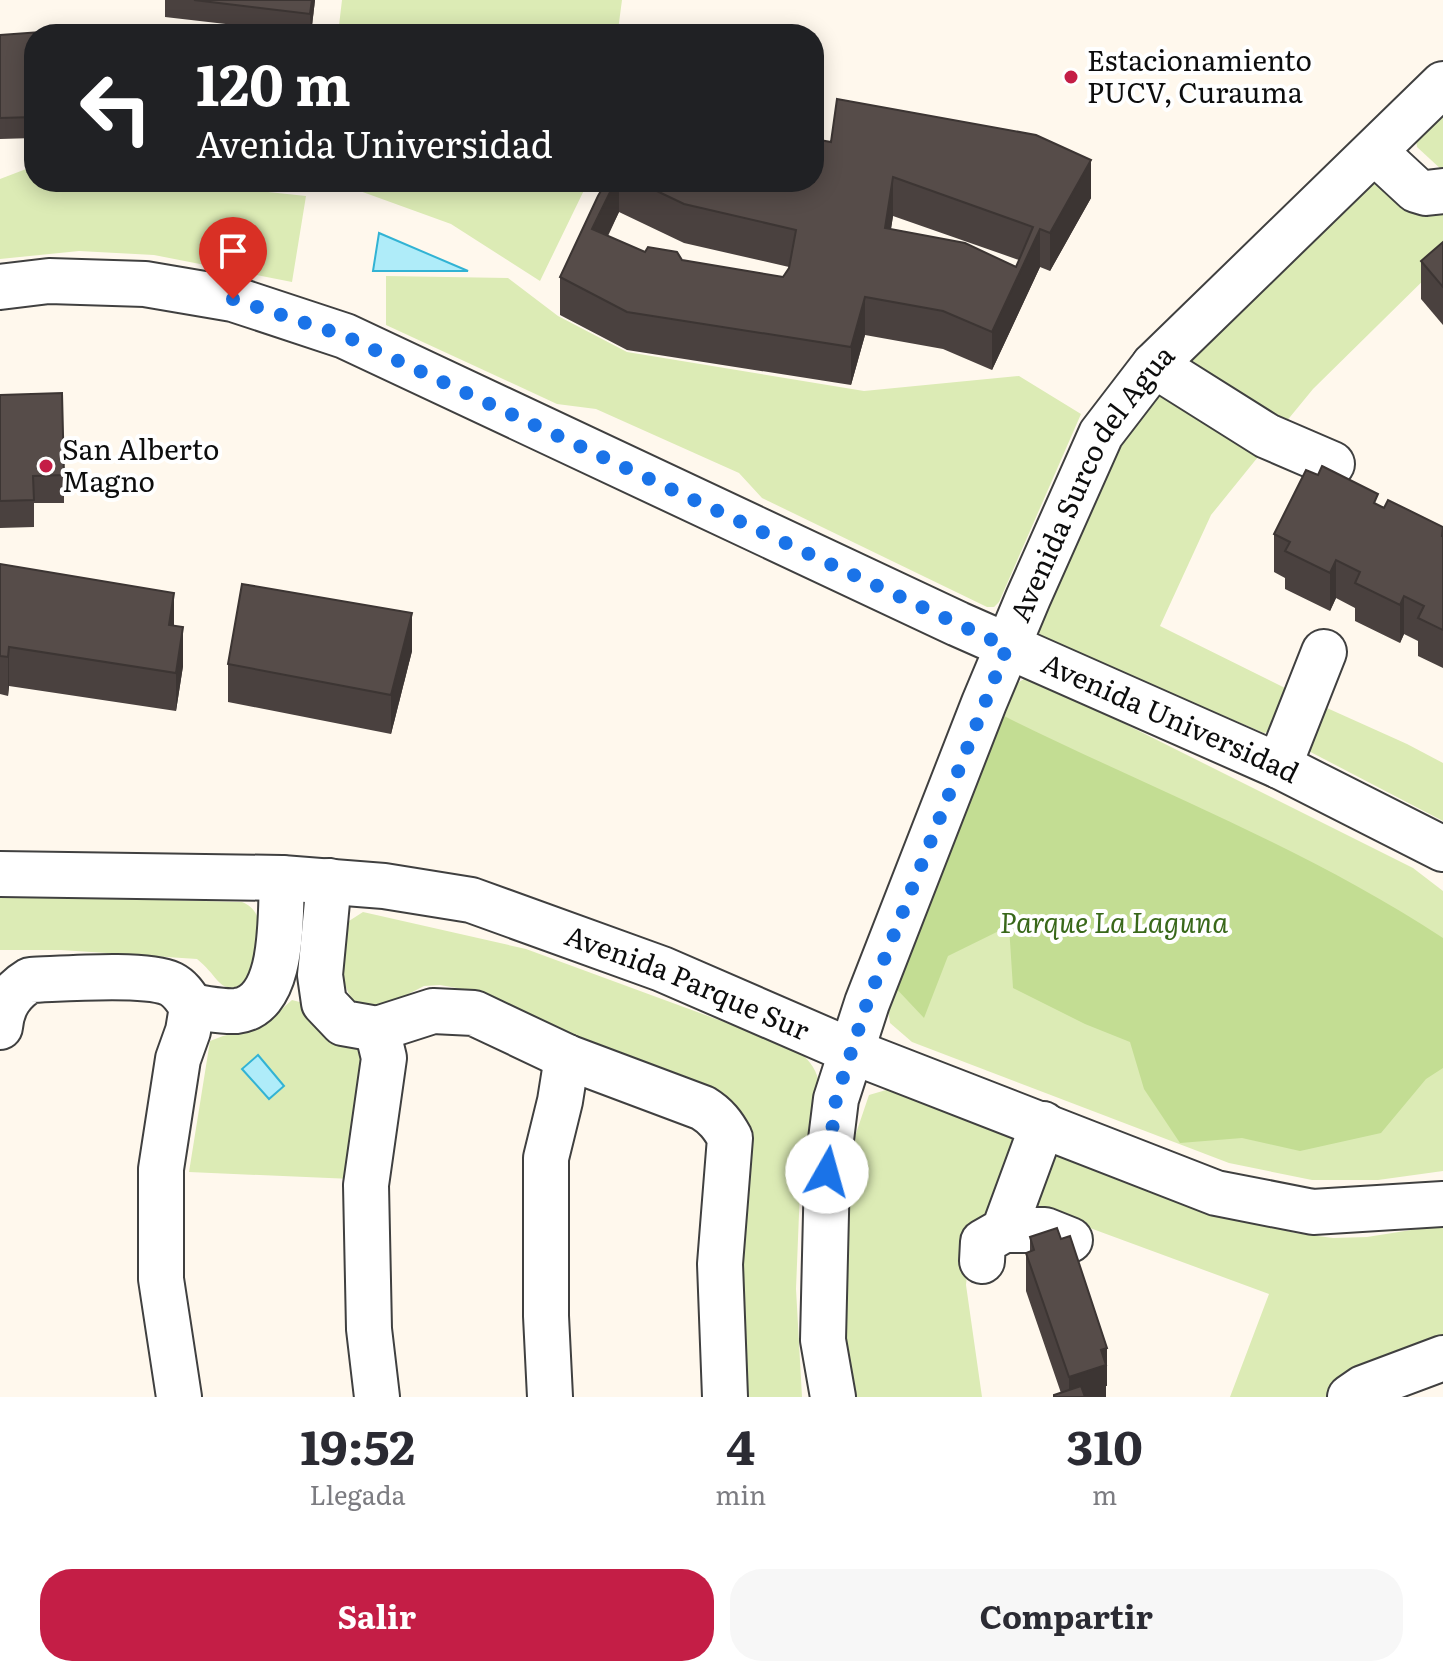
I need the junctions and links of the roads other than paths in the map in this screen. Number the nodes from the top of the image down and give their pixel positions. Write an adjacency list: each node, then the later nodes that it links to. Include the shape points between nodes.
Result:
1 (1443, 84): 2 (street, Avenida Surco del Agua)
2 (1382, 145): 3 (street); 5 (street, Avenida Surco del Agua)
3 (1442, 191)
4 (0, 287): 7 (street, Avenida Universidad, via 49,281 145,284 233,299 293,317 345,336)
5 (1154, 365): 6 (street, via 1267,436); 7 (street, Avenida Surco del Agua, via 1101,434)
6 (1332, 464)
7 (1007, 647): 9 (street, Avenida Universidad); 17 (street, Avenida Surco del Agua)
8 (1324, 652): 9 (street)
9 (1279, 766): 10 (street, Avenida Universidad)
10 (1443, 849)
11 (0, 874): 12 (street, Avenida Parque Sur)
12 (282, 878): 13 (street, Avenida Parque Sur); 14 (street, via 275,971 264,995 236,1011)
13 (329, 881): 16 (street, via 320,975 324,1003 343,1023); 17 (street, Avenida Parque Sur, via 471,900 662,969)
14 (192, 1007): 15 (street, via 172,984 149,978 30,980 6,1003); 23 (street, via 161,1169 161,1279)
15 (0, 1027)
16 (377, 1029): 18 (street, via 433,1011 474,1013); 24 (street, via 384,1058 366,1185 369,1329)
17 (851, 1051): 19 (street, Avenida Parque Sur); 27 (street, Avenida Surco del Agua, via 836,1099 827,1172 823,1340)
18 (567, 1057): 25 (street, via 546,1158); 26 (street, via 703,1108 716,1116 730,1138 720,1264)
19 (1043, 1124): 20 (street, Avenida Parque Sur, via 1230,1196 1313,1212); 21 (street, via 993,1246 1045,1230)
20 (1443, 1204)
21 (1070, 1240)
22 (1443, 1358): 28 (street)
23 (179, 1397)
24 (377, 1397)
25 (550, 1397)
26 (725, 1397)
27 (833, 1397)
28 (1350, 1397)

